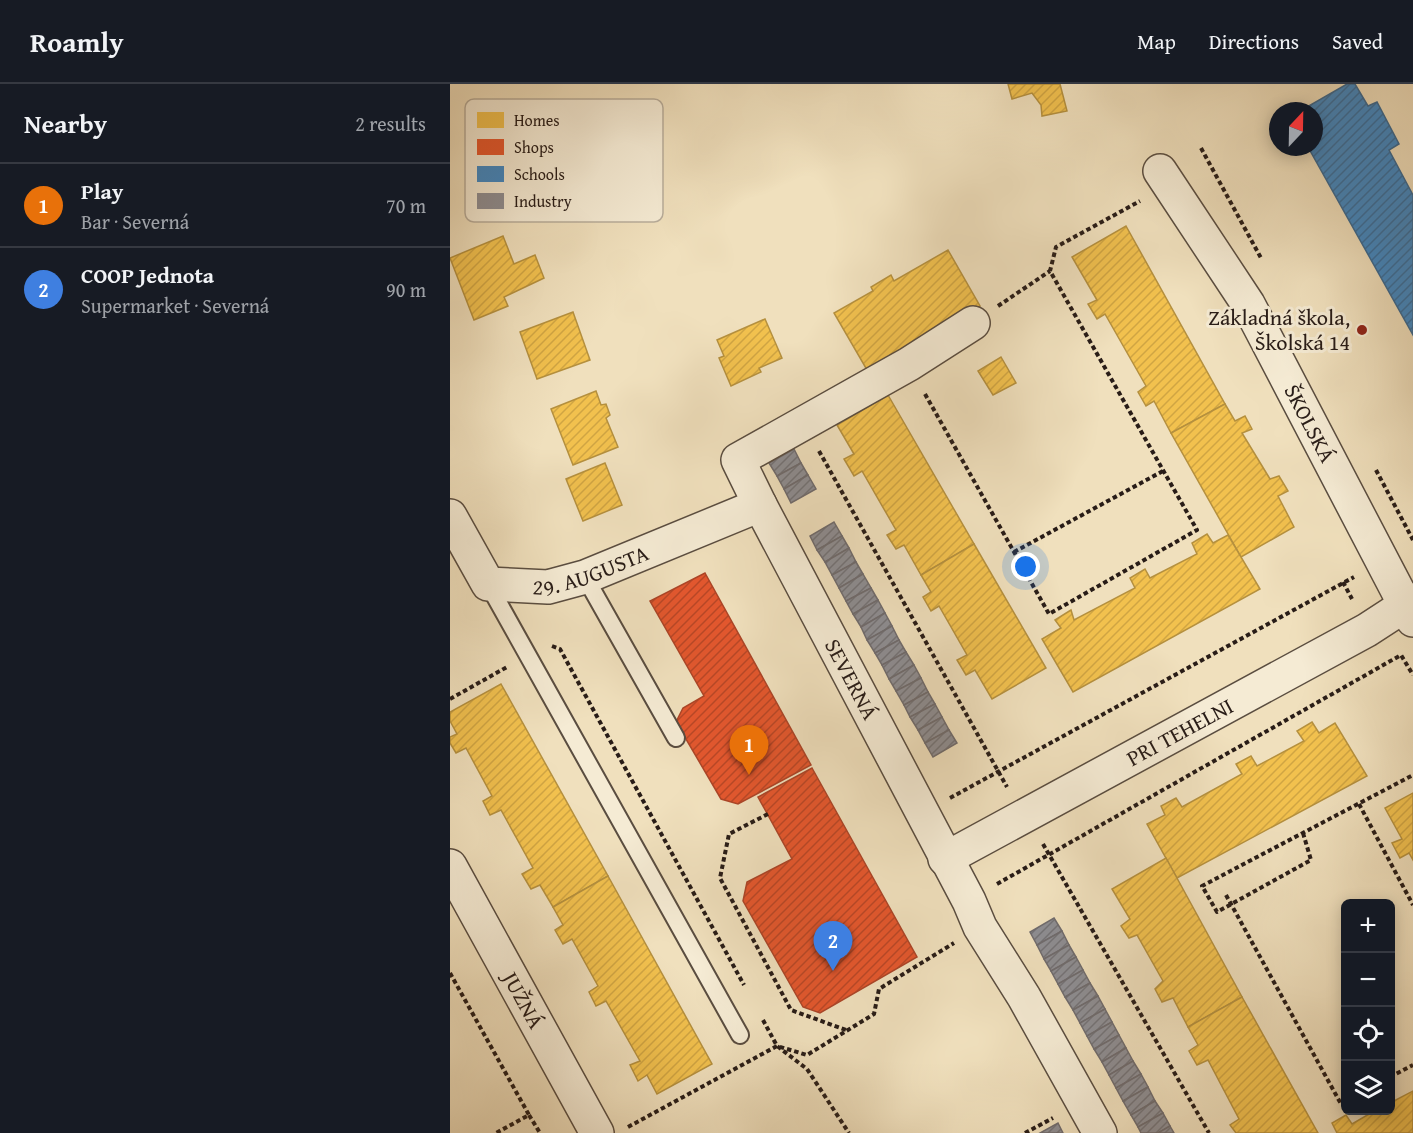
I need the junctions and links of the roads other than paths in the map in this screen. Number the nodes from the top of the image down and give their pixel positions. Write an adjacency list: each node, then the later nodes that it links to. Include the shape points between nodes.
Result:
1 (1154, 184): 8 (street, ŠKOLSKÁ, via 1248,304)
2 (973, 323): 3 (street, SEVERNÁ, via 909,364 738,459)
3 (760, 505): 6 (street, 29. AUGUSTA); 10 (street, SEVERNÁ)
4 (450, 516): 5 (street)
5 (460, 565): 7 (street)
6 (585, 577): 7 (street, 29. AUGUSTA, via 548,587); 9 (lane)
7 (488, 584): 12 (lane)
8 (1410, 608): 10 (street, PRI TEHELNI)
9 (676, 738)
10 (945, 859): 14 (street, SEVERNÁ)
11 (450, 866): 13 (street, JUŽNÁ)
12 (740, 1035)
13 (603, 1131)
14 (1100, 1133)

